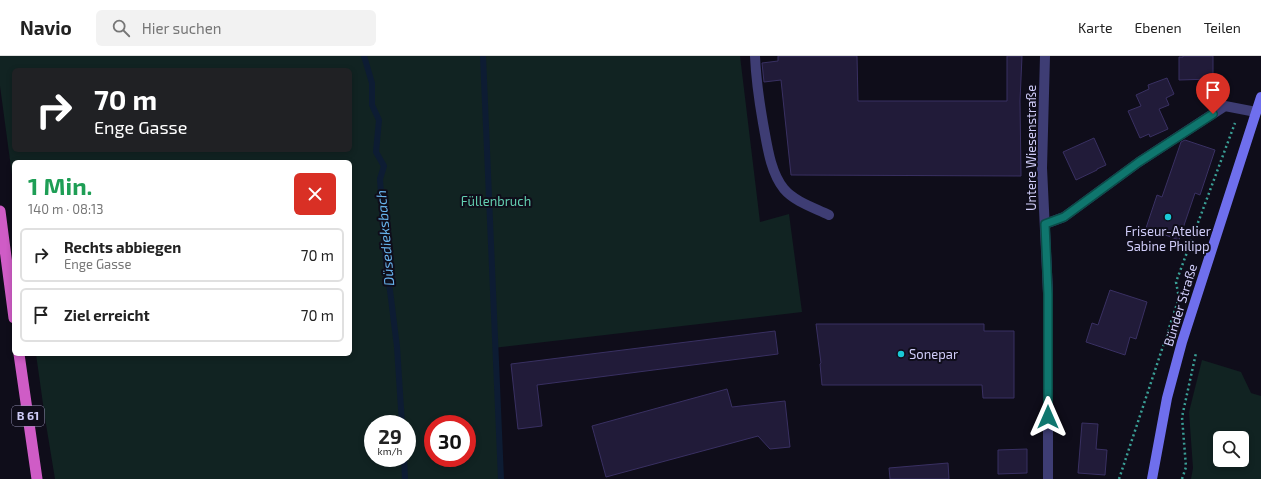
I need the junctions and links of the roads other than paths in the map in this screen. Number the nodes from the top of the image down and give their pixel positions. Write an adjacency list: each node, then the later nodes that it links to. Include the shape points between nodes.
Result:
1 (755, 56): 6 (street, via 757,89 766,143 774,170 790,194)
2 (1045, 56): 7 (street, Untere Wiesenstraße, via 1042,138)
3 (1261, 97): 4 (main road, Bünder Straße)
4 (1256, 112): 7 (street, via 1225,106 1139,162 1064,217); 12 (main road, Bünder Straße, via 1182,342 1167,398)
5 (0, 211): 8 (highway)
6 (829, 214)
7 (1045, 224): 11 (street, Untere Wiesenstraße, via 1048,294)
8 (12, 303)
9 (19, 356): 10 (highway, B 61)
10 (37, 479)
11 (1048, 479)
12 (1152, 479)

